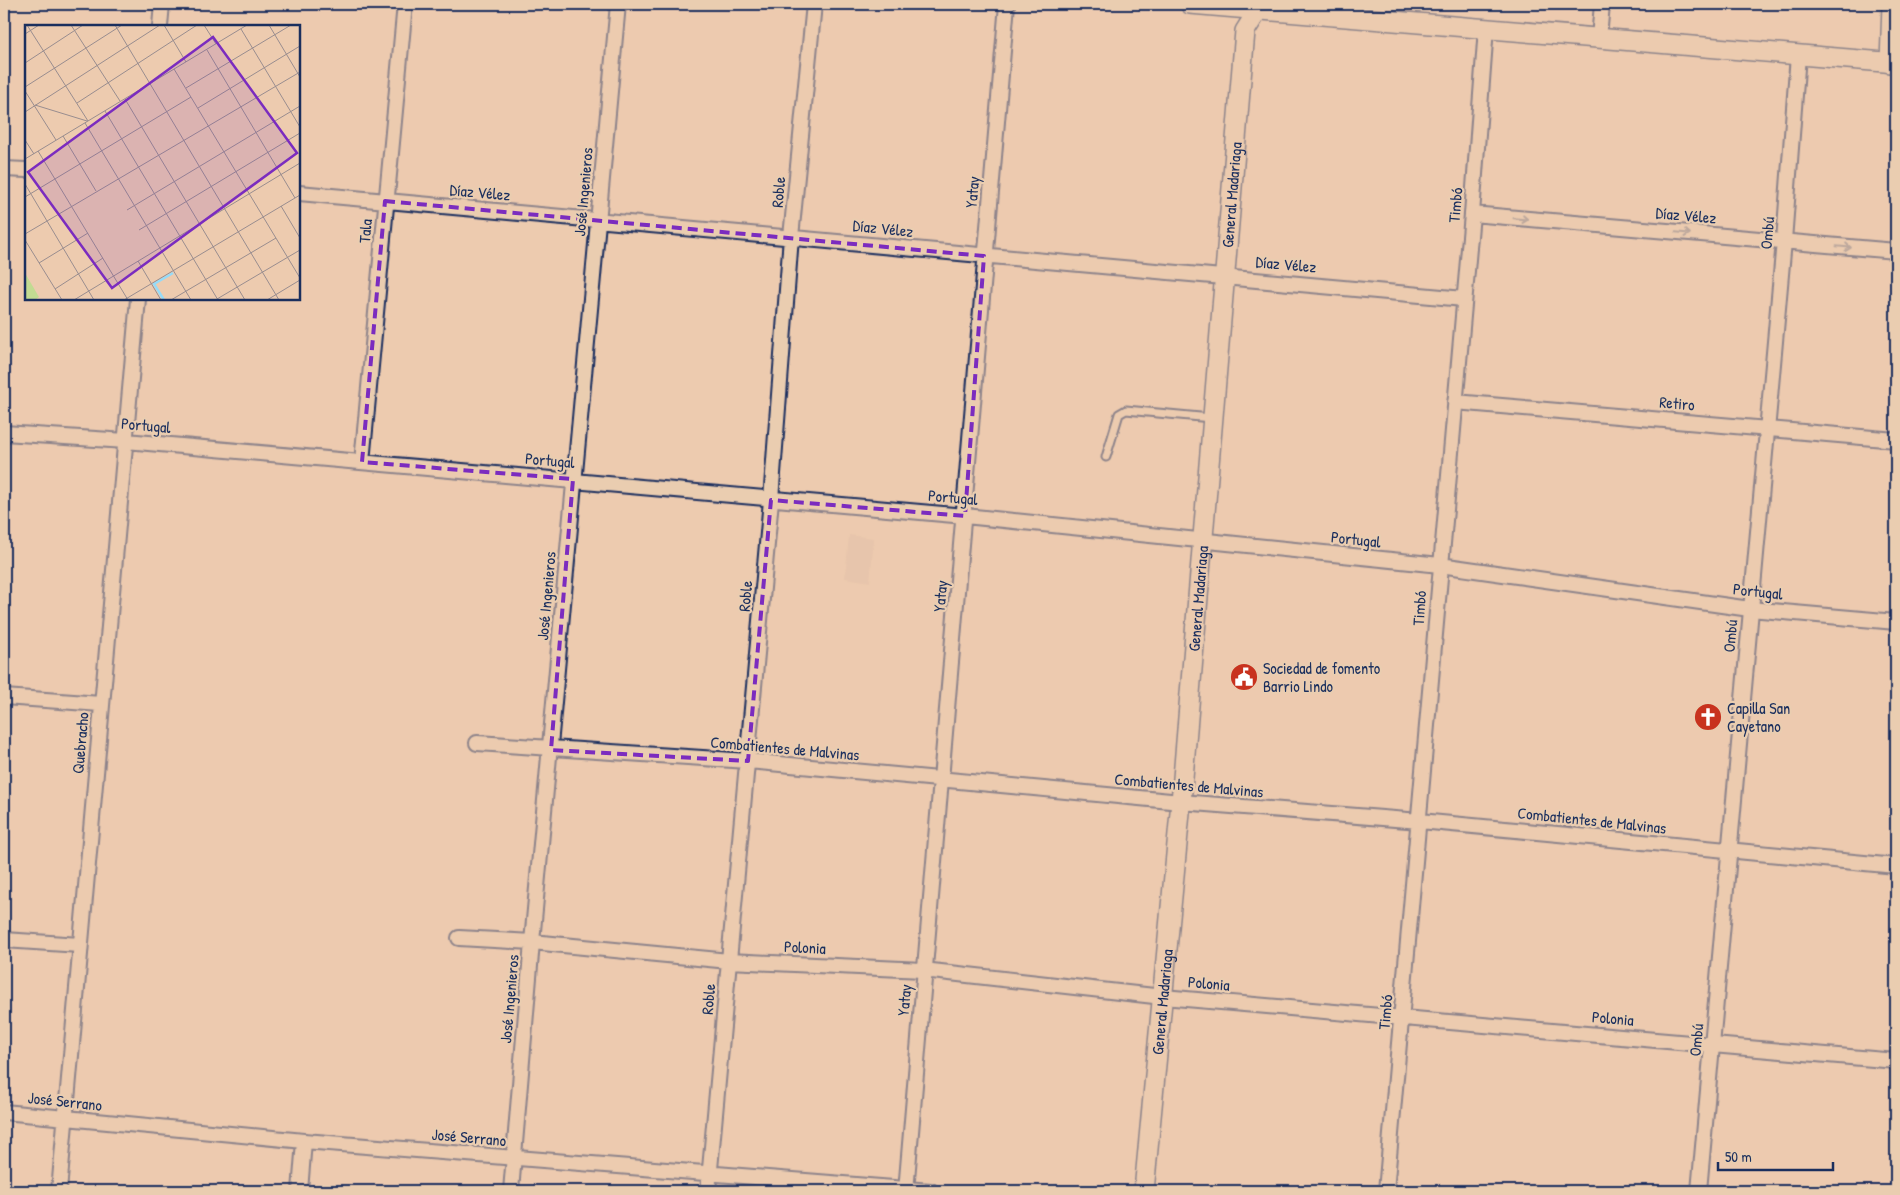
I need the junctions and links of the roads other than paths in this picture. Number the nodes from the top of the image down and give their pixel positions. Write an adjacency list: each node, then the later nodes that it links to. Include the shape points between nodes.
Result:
1 (162, 4): 10 (street)
2 (405, 4): 18 (street, Tala)
3 (618, 4): 20 (street, José Ingenieros)
4 (814, 4): 21 (street, Roble)
5 (1007, 4): 24 (street, Yatay)
6 (1190, 4): 9 (street)
7 (1602, 4): 12 (street)
8 (1892, 4): 14 (street)
9 (1260, 7): 11 (street); 25 (street, General Madariaga, via 1246,31)
10 (160, 25)
11 (1486, 28): 12 (street); 19 (street, Timbó)
12 (1599, 38): 13 (street)
13 (1798, 55): 14 (street); 22 (street, Ombú)
14 (1893, 63)
15 (4, 169): 16 (street)
16 (25, 170)
17 (300, 193): 18 (street, Díaz Vélez)
18 (385, 201): 20 (street, Díaz Vélez); 35 (street, Tala)
19 (1472, 214): 22 (street, Díaz Vélez, one-way to 22); 26 (street, Timbó)
20 (598, 220): 21 (street, Díaz Vélez); 36 (street, José Ingenieros)
21 (791, 237): 24 (street, Díaz Vélez); 37 (street, Roble)
22 (1784, 241): 23 (street, Díaz Vélez, one-way to 23); 30 (street, Ombú)
23 (1896, 251)
24 (984, 256): 25 (street, Díaz Vélez); 38 (street, Yatay)
25 (1225, 276): 26 (street, Díaz Vélez); 29 (street, General Madariaga)
26 (1464, 298): 28 (street, Timbó)
27 (138, 300): 33 (street, Quebracho)
28 (1455, 402): 30 (street, Retiro); 40 (street, Timbó)
29 (1212, 418): 34 (lane, via 1126,410 1119,414); 39 (street, General Madariaga)
30 (1767, 428): 32 (street, Retiro); 41 (street, Ombú)
31 (4, 433): 33 (street, Portugal)
32 (1896, 440)
33 (126, 441): 35 (street, Portugal); 44 (street, Quebracho)
34 (1106, 457)
35 (362, 462): 36 (street, Portugal)
36 (574, 480): 37 (street, Portugal); 46 (street, José Ingenieros)
37 (772, 500): 38 (street, Portugal); 47 (street, Roble)
38 (965, 516): 39 (street, Portugal); 48 (street, Yatay)
39 (1202, 541): 40 (street, Portugal); 49 (street, General Madariaga)
40 (1440, 564): 41 (street, Portugal); 50 (street, Timbó)
41 (1750, 609): 42 (street, Portugal); 51 (street, Ombú)
42 (1896, 622)
43 (4, 697): 44 (street)
44 (101, 704): 56 (street, Quebracho)
45 (477, 743): 46 (street, Combatientes de Malvinas)
46 (551, 750): 47 (street, Combatientes de Malvinas); 55 (street, José Ingenieros)
47 (748, 761): 48 (street, Combatientes de Malvinas); 57 (street, Roble)
48 (942, 778): 49 (street, Combatientes de Malvinas); 58 (street, Yatay)
49 (1180, 802): 50 (street, Combatientes de Malvinas); 59 (street, General Madariaga)
50 (1420, 821): 51 (street, Combatientes de Malvinas); 60 (street, Timbó)
51 (1728, 851): 52 (street, Combatientes de Malvinas); 61 (street, Ombú)
52 (1896, 866)
53 (459, 938): 55 (street, Polonia)
54 (4, 940): 56 (street)
55 (532, 942): 57 (street, Polonia); 66 (street, José Ingenieros)
56 (80, 945): 64 (street, Quebracho)
57 (729, 961): 58 (street, Polonia); 67 (street, Roble)
58 (924, 970): 59 (street, Polonia); 68 (street, Yatay)
59 (1163, 997): 60 (street, Polonia); 74 (street, General Madariaga)
60 (1402, 1016): 61 (street, Polonia); 75 (street, Timbó)
61 (1713, 1045): 62 (street, Polonia); 76 (street, Ombú)
62 (1896, 1061)
63 (4, 1112): 64 (street, José Serrano)
64 (64, 1118): 65 (street, José Serrano); 69 (street, Quebracho)
65 (304, 1141): 66 (street, José Serrano); 70 (street)
66 (513, 1158): 67 (street, José Serrano); 71 (street, José Ingenieros)
67 (710, 1172): 68 (street, José Serrano); 72 (street, Roble)
68 (906, 1190): 73 (street, José Serrano)
69 (59, 1191)
70 (300, 1191)
71 (511, 1191)
72 (708, 1191)
73 (931, 1191)
74 (1144, 1191)
75 (1386, 1191)
76 (1699, 1191)

